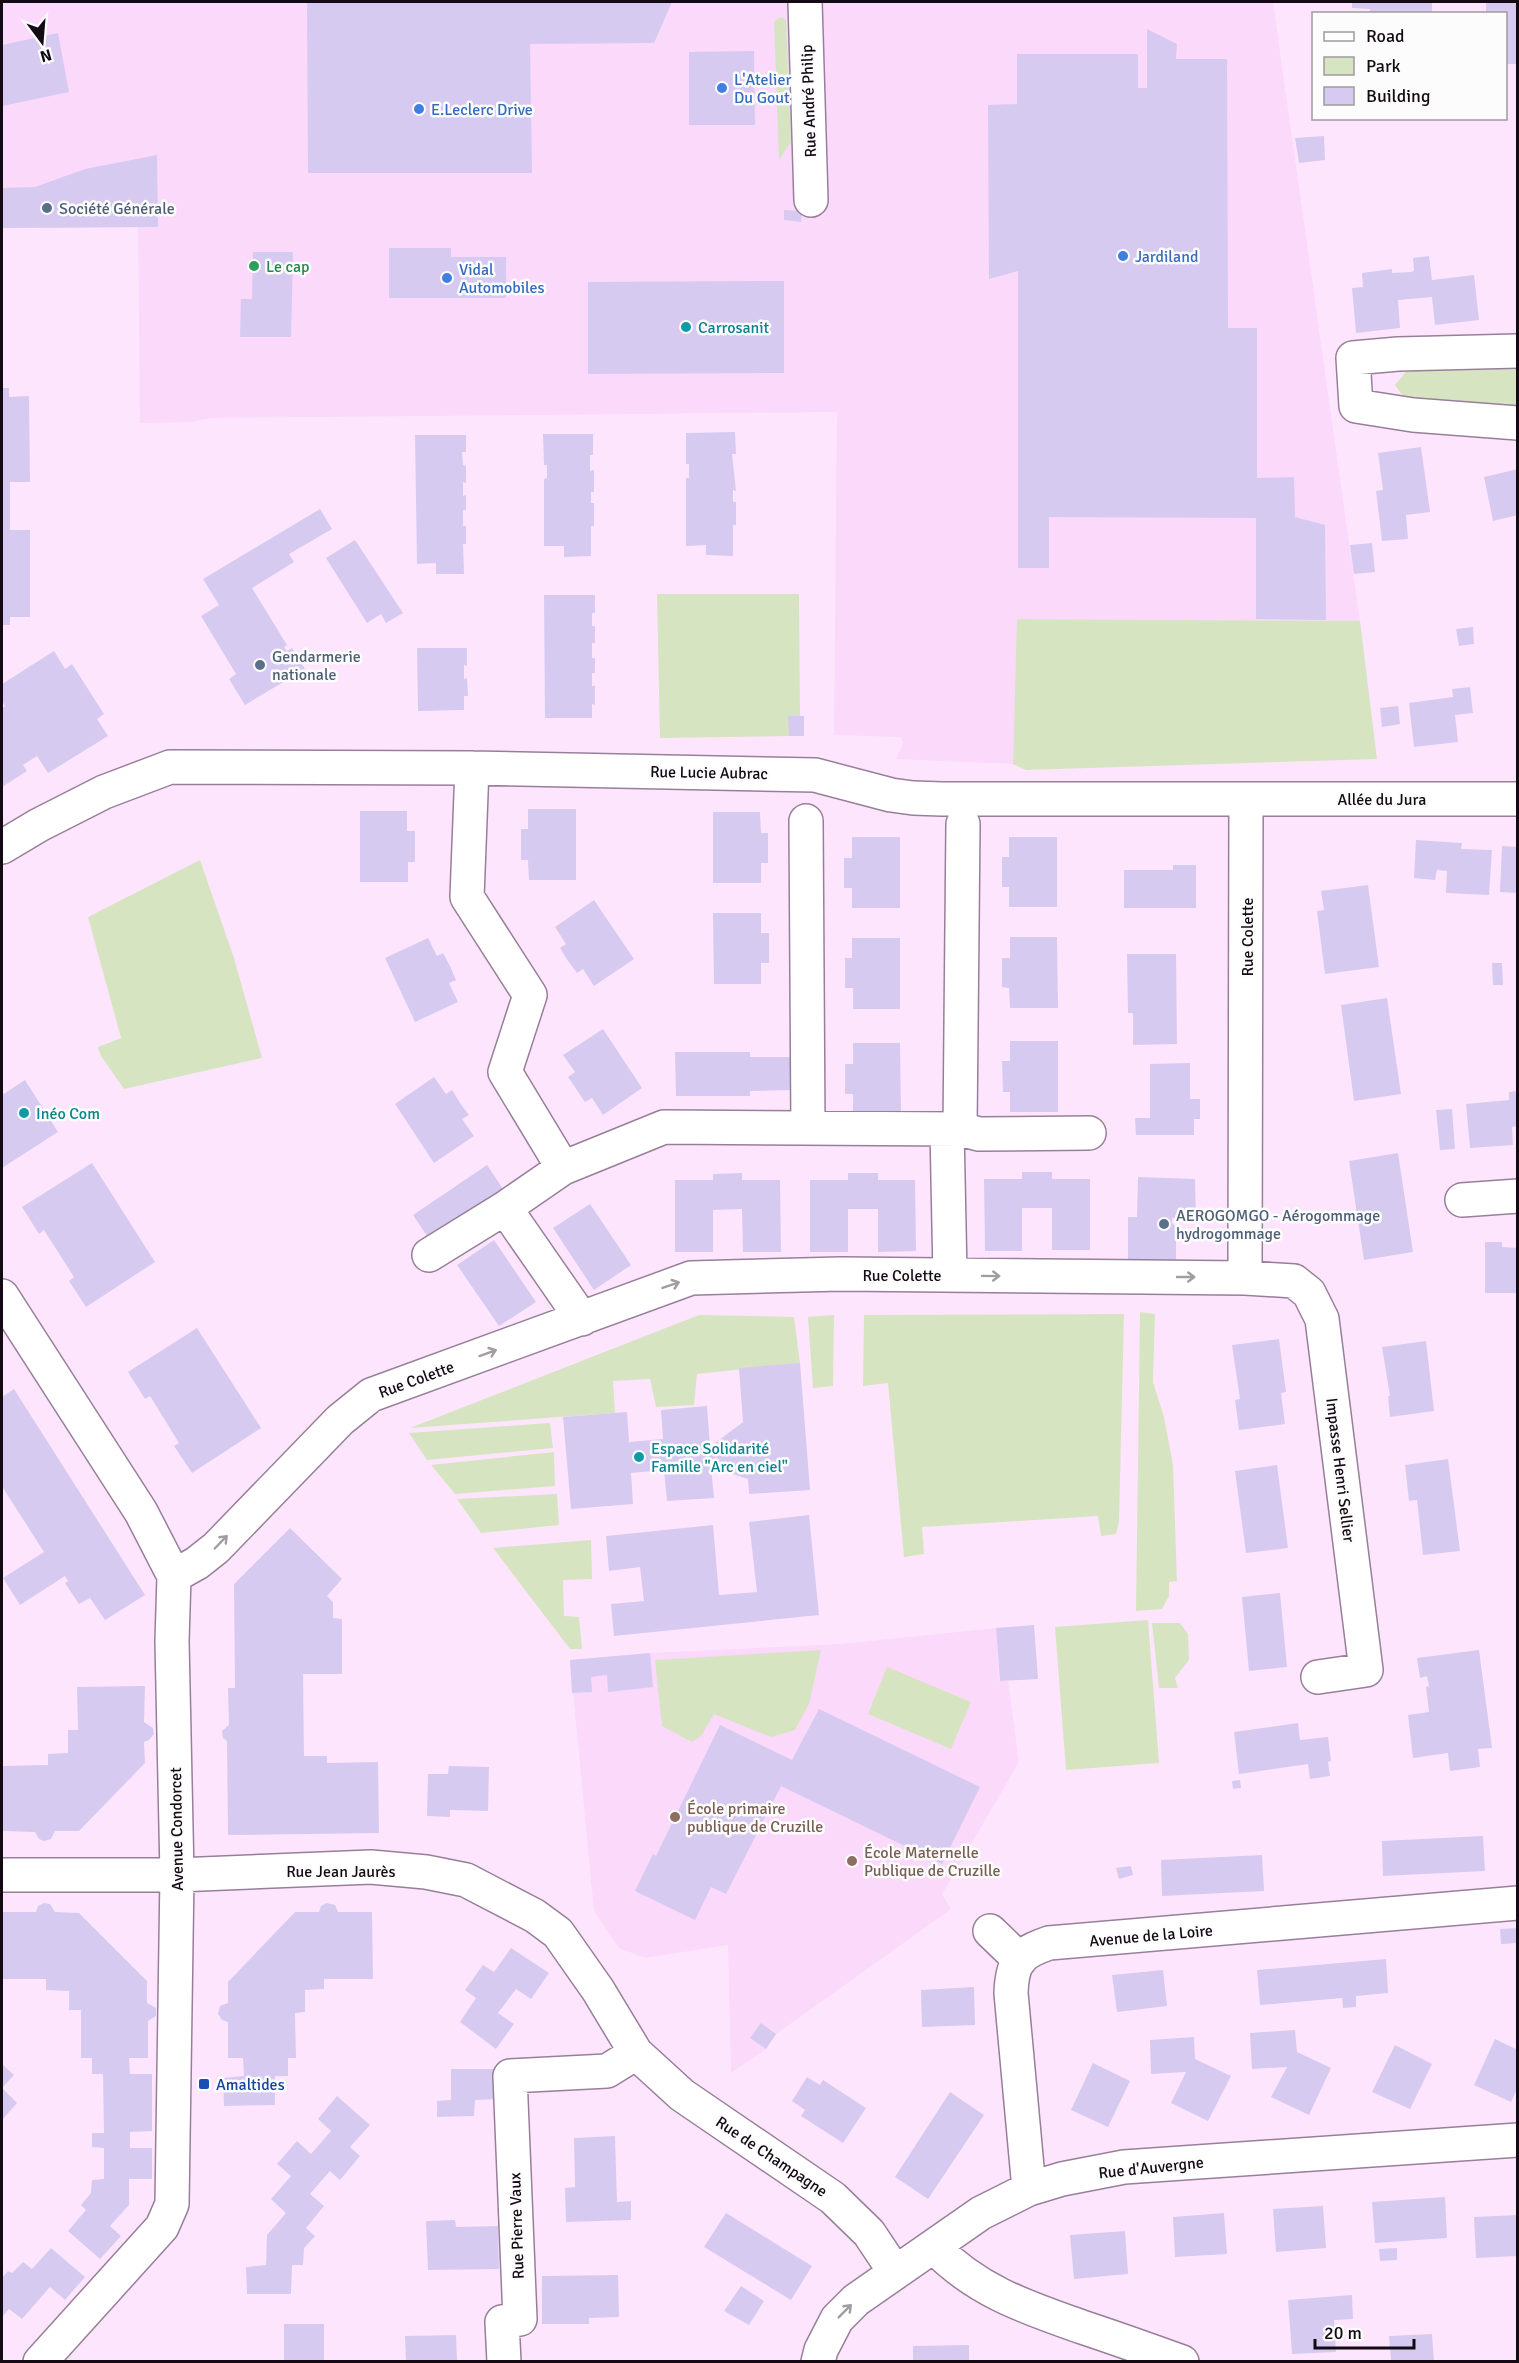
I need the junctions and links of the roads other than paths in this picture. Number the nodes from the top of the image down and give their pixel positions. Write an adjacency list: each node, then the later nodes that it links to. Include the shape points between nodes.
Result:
1 (805, 2): 2 (street, Rue André Philip)
2 (811, 200)
3 (1518, 351): 4 (street, via 1353,358 1356,406 1413,415)
4 (1518, 423)
5 (472, 768): 7 (street, Rue Lucie Aubrac, via 815,775 913,798); 10 (street, Rue Lucie Aubrac, via 170,767 104,792); 14 (street, via 467,897 530,995 505,1072)
6 (1518, 799): 7 (street, Allée du Jura)
7 (1246, 800): 20 (street, Rue Colette)
8 (806, 821): 11 (street)
9 (963, 825): 12 (street)
10 (2, 847)
11 (808, 1128): 12 (street); 14 (street, via 664,1127)
12 (954, 1129): 13 (street, via 979,1134); 19 (street)
13 (1089, 1133)
14 (563, 1168): 17 (street)
15 (1518, 1196): 16 (street)
16 (1462, 1200)
17 (505, 1208): 18 (street); 22 (street)
18 (429, 1255)
19 (950, 1275): 20 (street, Rue Colette, one-way to 20); 22 (street, Rue Colette, one-way to 19, via 692,1278)
20 (1245, 1278): 24 (street, Impasse Henri Sellier, via 1294,1281 1309,1293 1322,1319 1366,1670)
21 (2, 1296): 23 (street, Avenue Condorcet, via 141,1512)
22 (582, 1319): 23 (street, Rue Colette, one-way to 22, via 216,1548 340,1419 371,1395)
23 (174, 1576): 26 (street, Avenue Condorcet)
24 (1318, 1677)
25 (2, 1875): 26 (street, Rue Jean Jaurès)
26 (177, 1875): 30 (street, Rue Jean Jaurès, via 371,1868 466,1880 535,1916 558,1933); 35 (street, Avenue Condorcet, via 172,2204 162,2227)
27 (1518, 1903): 29 (street, Avenue de la Loire, via 1049,1943 1031,1949)
28 (990, 1931): 29 (street)
29 (1020, 1960): 32 (street, via 1012,1972 1011,1994)
30 (636, 2053): 34 (street, Rue de Champagne, via 682,2095 833,2198 869,2233); 36 (street, Rue Pierre Vaux, via 607,2071 510,2076 520,2319 502,2322)
31 (1518, 2140): 32 (street, Rue d'Auvergne, via 1124,2167)
32 (1029, 2189): 33 (street, Rue d'Auvergne, via 981,2213)
33 (934, 2247): 34 (street, Rue d'Auvergne); 38 (street, via 978,2284 1017,2304)
34 (895, 2272): 37 (street, Rue d'Auvergne, one-way to 34, via 837,2319)
35 (40, 2361)
36 (504, 2361)
37 (818, 2361)
38 (1182, 2361)

